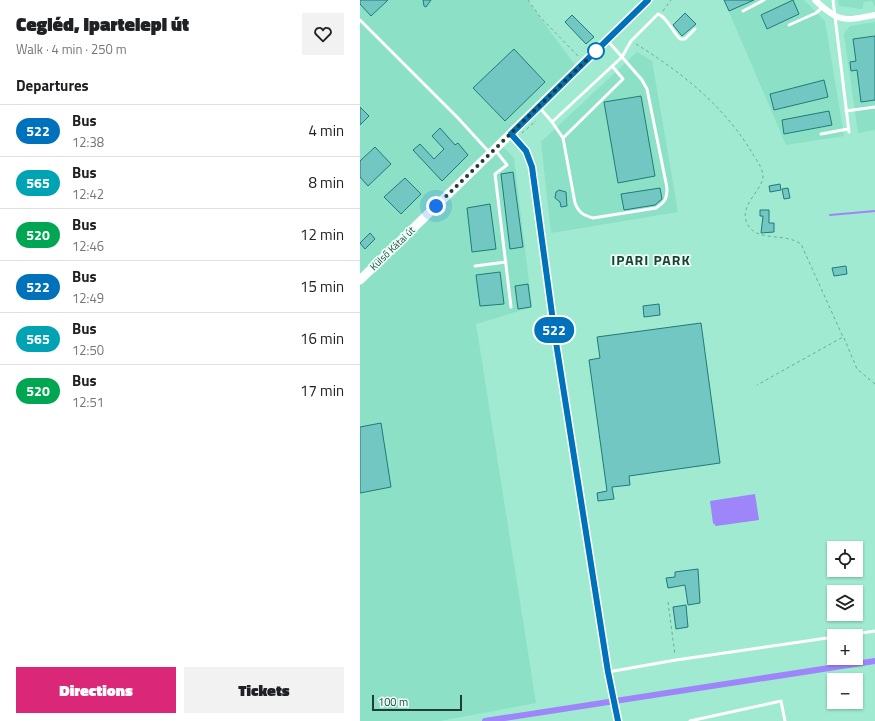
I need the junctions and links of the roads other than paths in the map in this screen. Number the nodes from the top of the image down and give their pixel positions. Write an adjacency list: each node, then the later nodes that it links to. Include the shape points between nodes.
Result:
1 (648, 0): 12 (main road, Külső Kátai út)
2 (764, 0): 6 (lane)
3 (815, 0): 5 (street)
4 (833, 0): 8 (lane)
5 (823, 7): 8 (street); 10 (lane, via 816,13)
6 (743, 11)
7 (875, 15): 8 (street, via 850,20)
8 (835, 17): 17 (lane)
9 (360, 20): 22 (lane)
10 (789, 25)
11 (695, 29): 13 (lane, via 685,39 680,39 672,32 670,24 659,15 631,41)
12 (607, 40): 13 (lane); 15 (main road, Külső Kátai út)
13 (622, 57): 14 (lane); 21 (lane, via 642,80 650,98 667,199 656,208 593,218 583,215 575,203)
14 (612, 66): 18 (lane); 21 (lane, via 623,79)
15 (538, 107): 18 (lane); 19 (main road, Külső Kátai út)
16 (875, 107): 17 (lane)
17 (846, 111): 20 (lane, via 848,130)
18 (552, 122): 21 (lane)
19 (511, 134): 22 (main road, Külső Kátai út); 30 (street, via 526,151 532,167 555,336)
20 (821, 134)
21 (564, 138)
22 (492, 151): 23 (lane, via 507,165 496,174); 25 (main road, Külső Kátai út)
23 (506, 262): 24 (lane); 26 (lane)
24 (476, 266)
25 (360, 280)
26 (511, 307)
27 (875, 631): 28 (lane)
28 (863, 633)
29 (827, 638): 30 (lane)
30 (608, 672): 31 (street)
31 (618, 721)
32 (690, 721): 33 (lane, via 781,701)
33 (785, 721)

